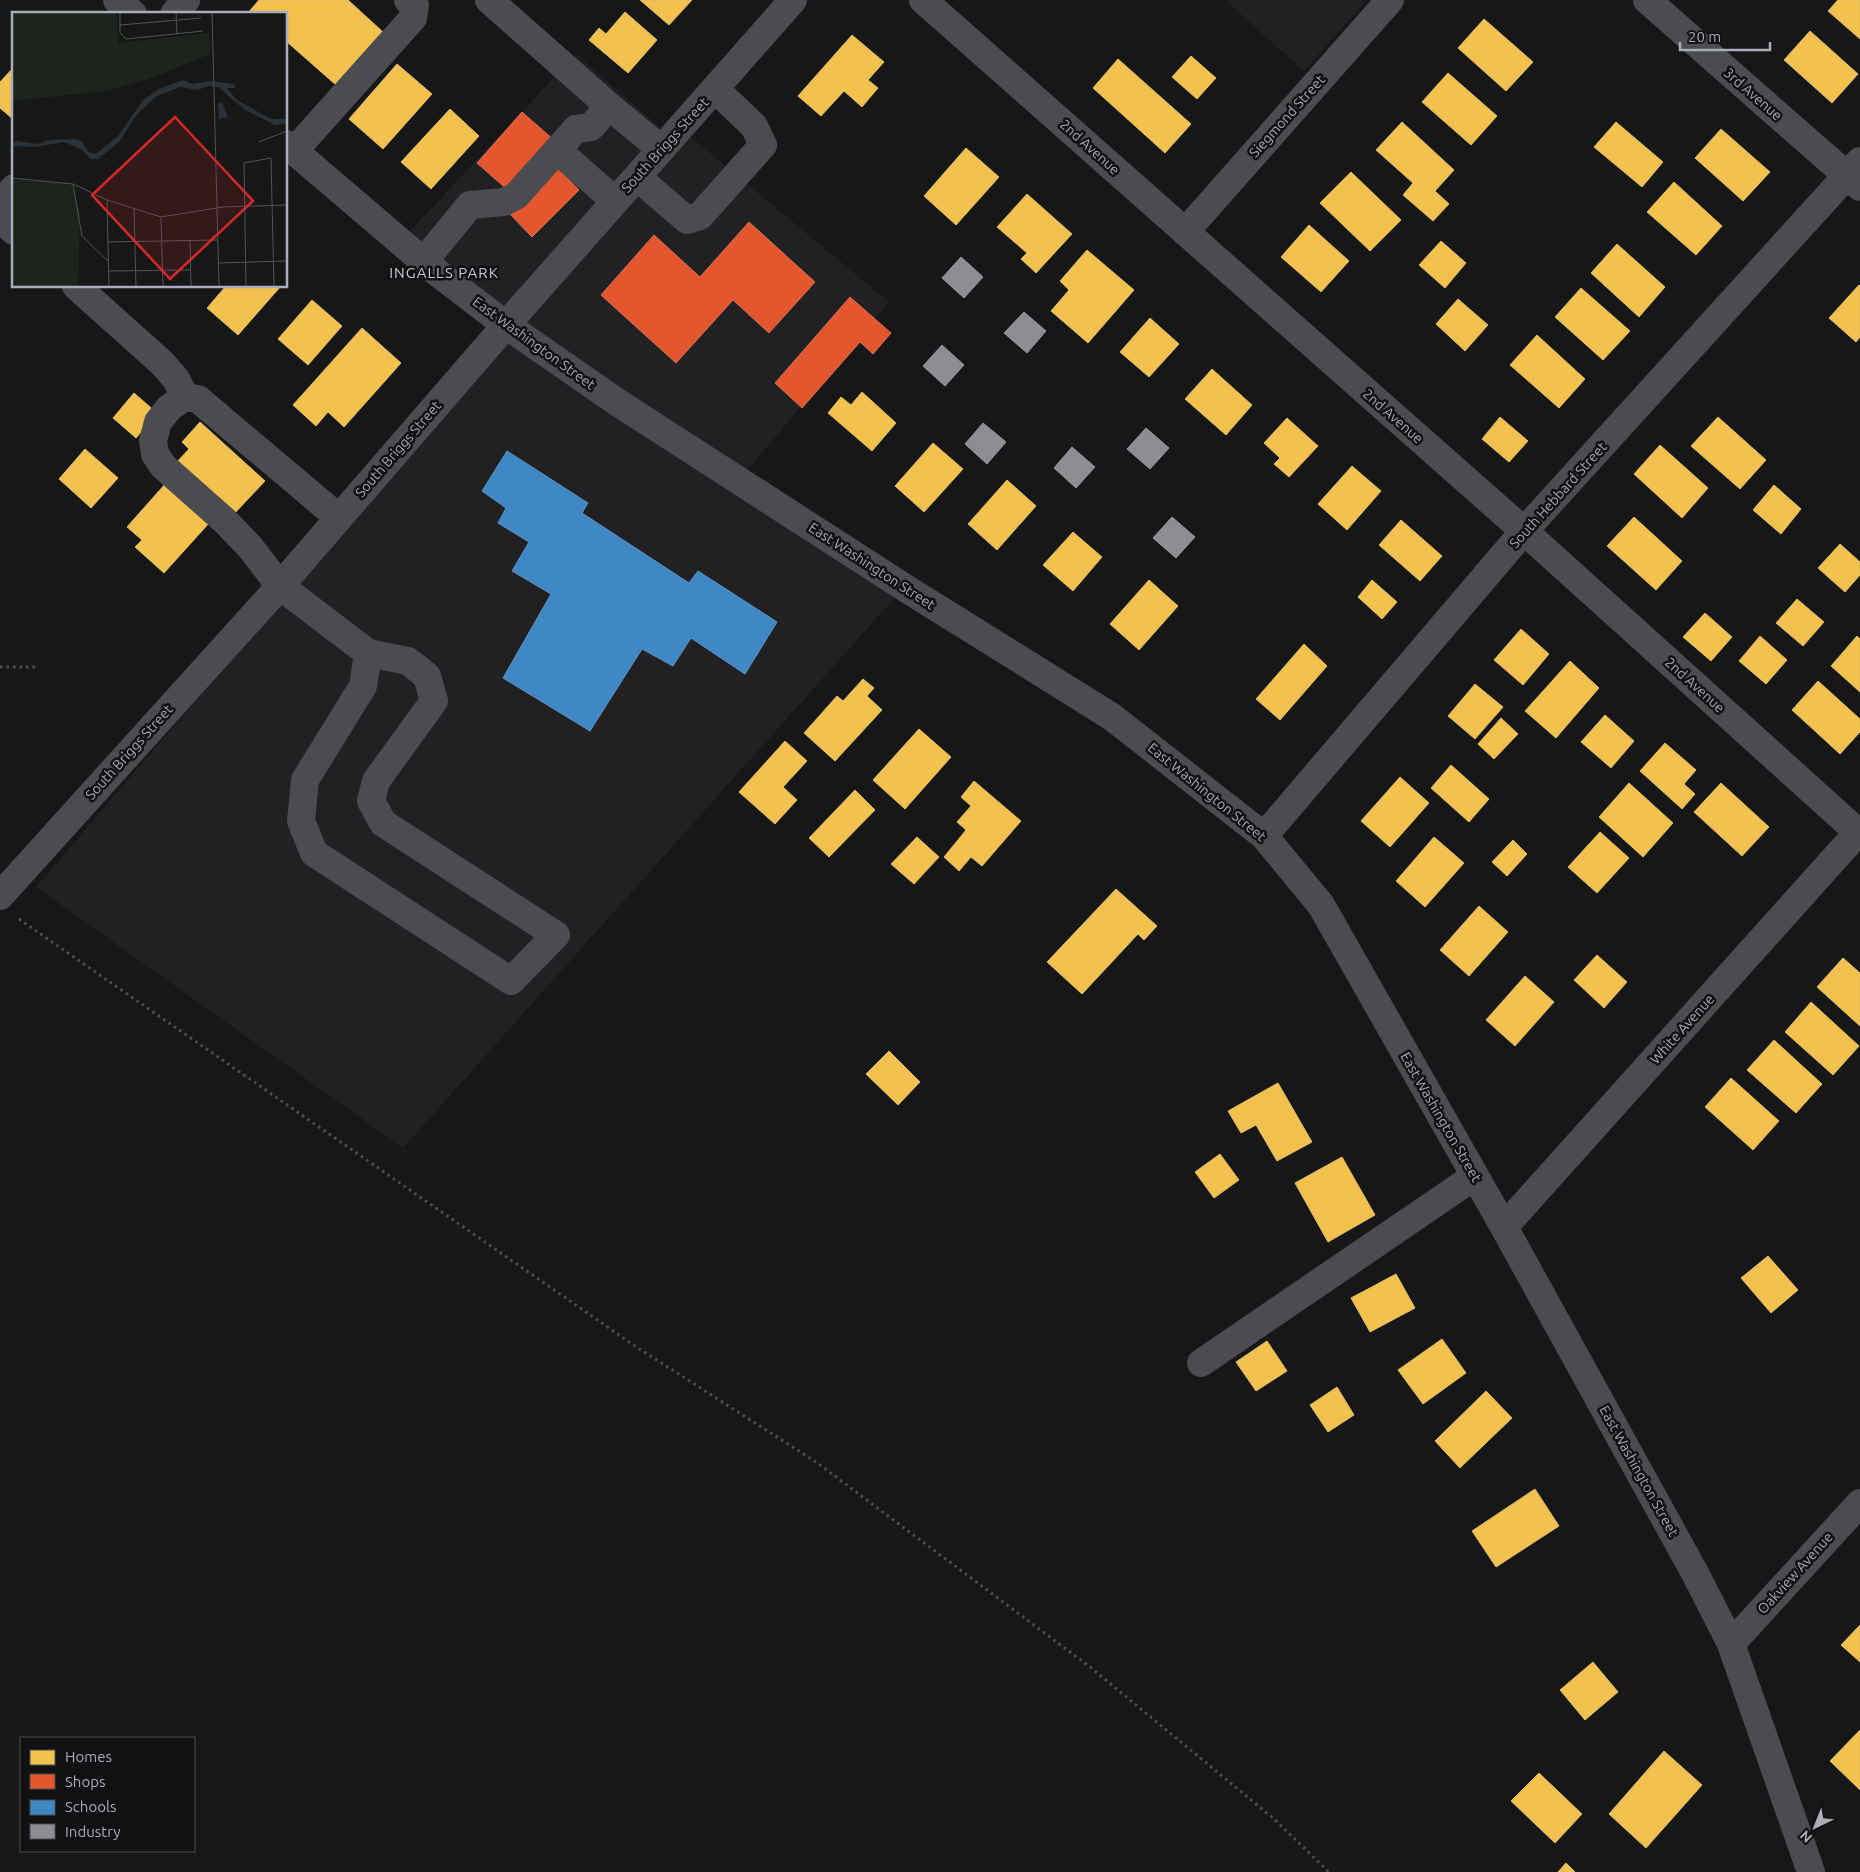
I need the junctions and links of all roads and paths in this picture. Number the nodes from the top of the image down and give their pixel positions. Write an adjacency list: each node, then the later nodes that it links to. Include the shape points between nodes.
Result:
1 (117, 0): 9 (street)
2 (186, 0): 10 (street)
3 (408, 0): 13 (street, via 415,6 412,18)
4 (489, 0): 12 (street)
5 (793, 0): 11 (street, South Briggs Street)
6 (923, 0): 23 (street, 2nd Avenue)
7 (1390, 0): 23 (street, Siegmond Street)
8 (1647, 0): 16 (street, 3rd Avenue)
9 (131, 12)
10 (176, 12)
11 (715, 89): 14 (street, South Briggs Street); 17 (street, via 754,126 763,145 700,216 687,220)
12 (609, 106): 14 (street); 15 (street, via 591,127 576,129)
13 (290, 147): 24 (street, East Washington Street)
14 (661, 149): 17 (street, South Briggs Street)
15 (557, 150): 19 (street); 24 (street, via 516,196 504,202 470,205)
16 (1856, 175): 29 (street, South Hebbard Street)
17 (637, 177): 19 (street, South Briggs Street)
18 (12, 190): 20 (street)
19 (615, 201): 26 (street, South Briggs Street)
20 (0, 203)
21 (0, 219): 22 (street)
22 (12, 229)
23 (1185, 232): 29 (street, 2nd Avenue)
24 (424, 261): 26 (street, East Washington Street)
25 (78, 288): 27 (street, via 162,363 176,379)
26 (506, 324): 28 (street, South Briggs Street); 35 (street, East Washington Street, via 634,413 1112,717)
27 (185, 397): 28 (street, via 198,399); 30 (street, via 169,408 158,422 155,454 163,466 250,547)
28 (339, 518): 30 (street, South Briggs Street)
29 (1524, 531): 34 (street, 2nd Avenue); 35 (street, South Hebbard Street)
30 (280, 586): 31 (street); 36 (street, South Briggs Street, via 105,778)
31 (368, 654): 31 (street, via 362,686 305,780 301,821 314,852 511,981 556,936 383,823 371,801 376,781 434,701 427,676 408,661)
32 (0, 667): 33 (path)
33 (36, 667)
34 (1859, 832): 38 (street, White Avenue)
35 (1264, 836): 37 (street, East Washington Street, via 1321,905)
36 (8, 906): 42 (path, via 635,1346 816,1462 1090,1667 1273,1818)
37 (1475, 1176): 38 (street, East Washington Street); 39 (street)
38 (1504, 1227): 41 (street, East Washington Street)
39 (1201, 1363)
40 (1860, 1503): 41 (street, Oakview Avenue)
41 (1731, 1644): 43 (street, East Washington Street)
42 (1329, 1872)
43 (1811, 1872)

